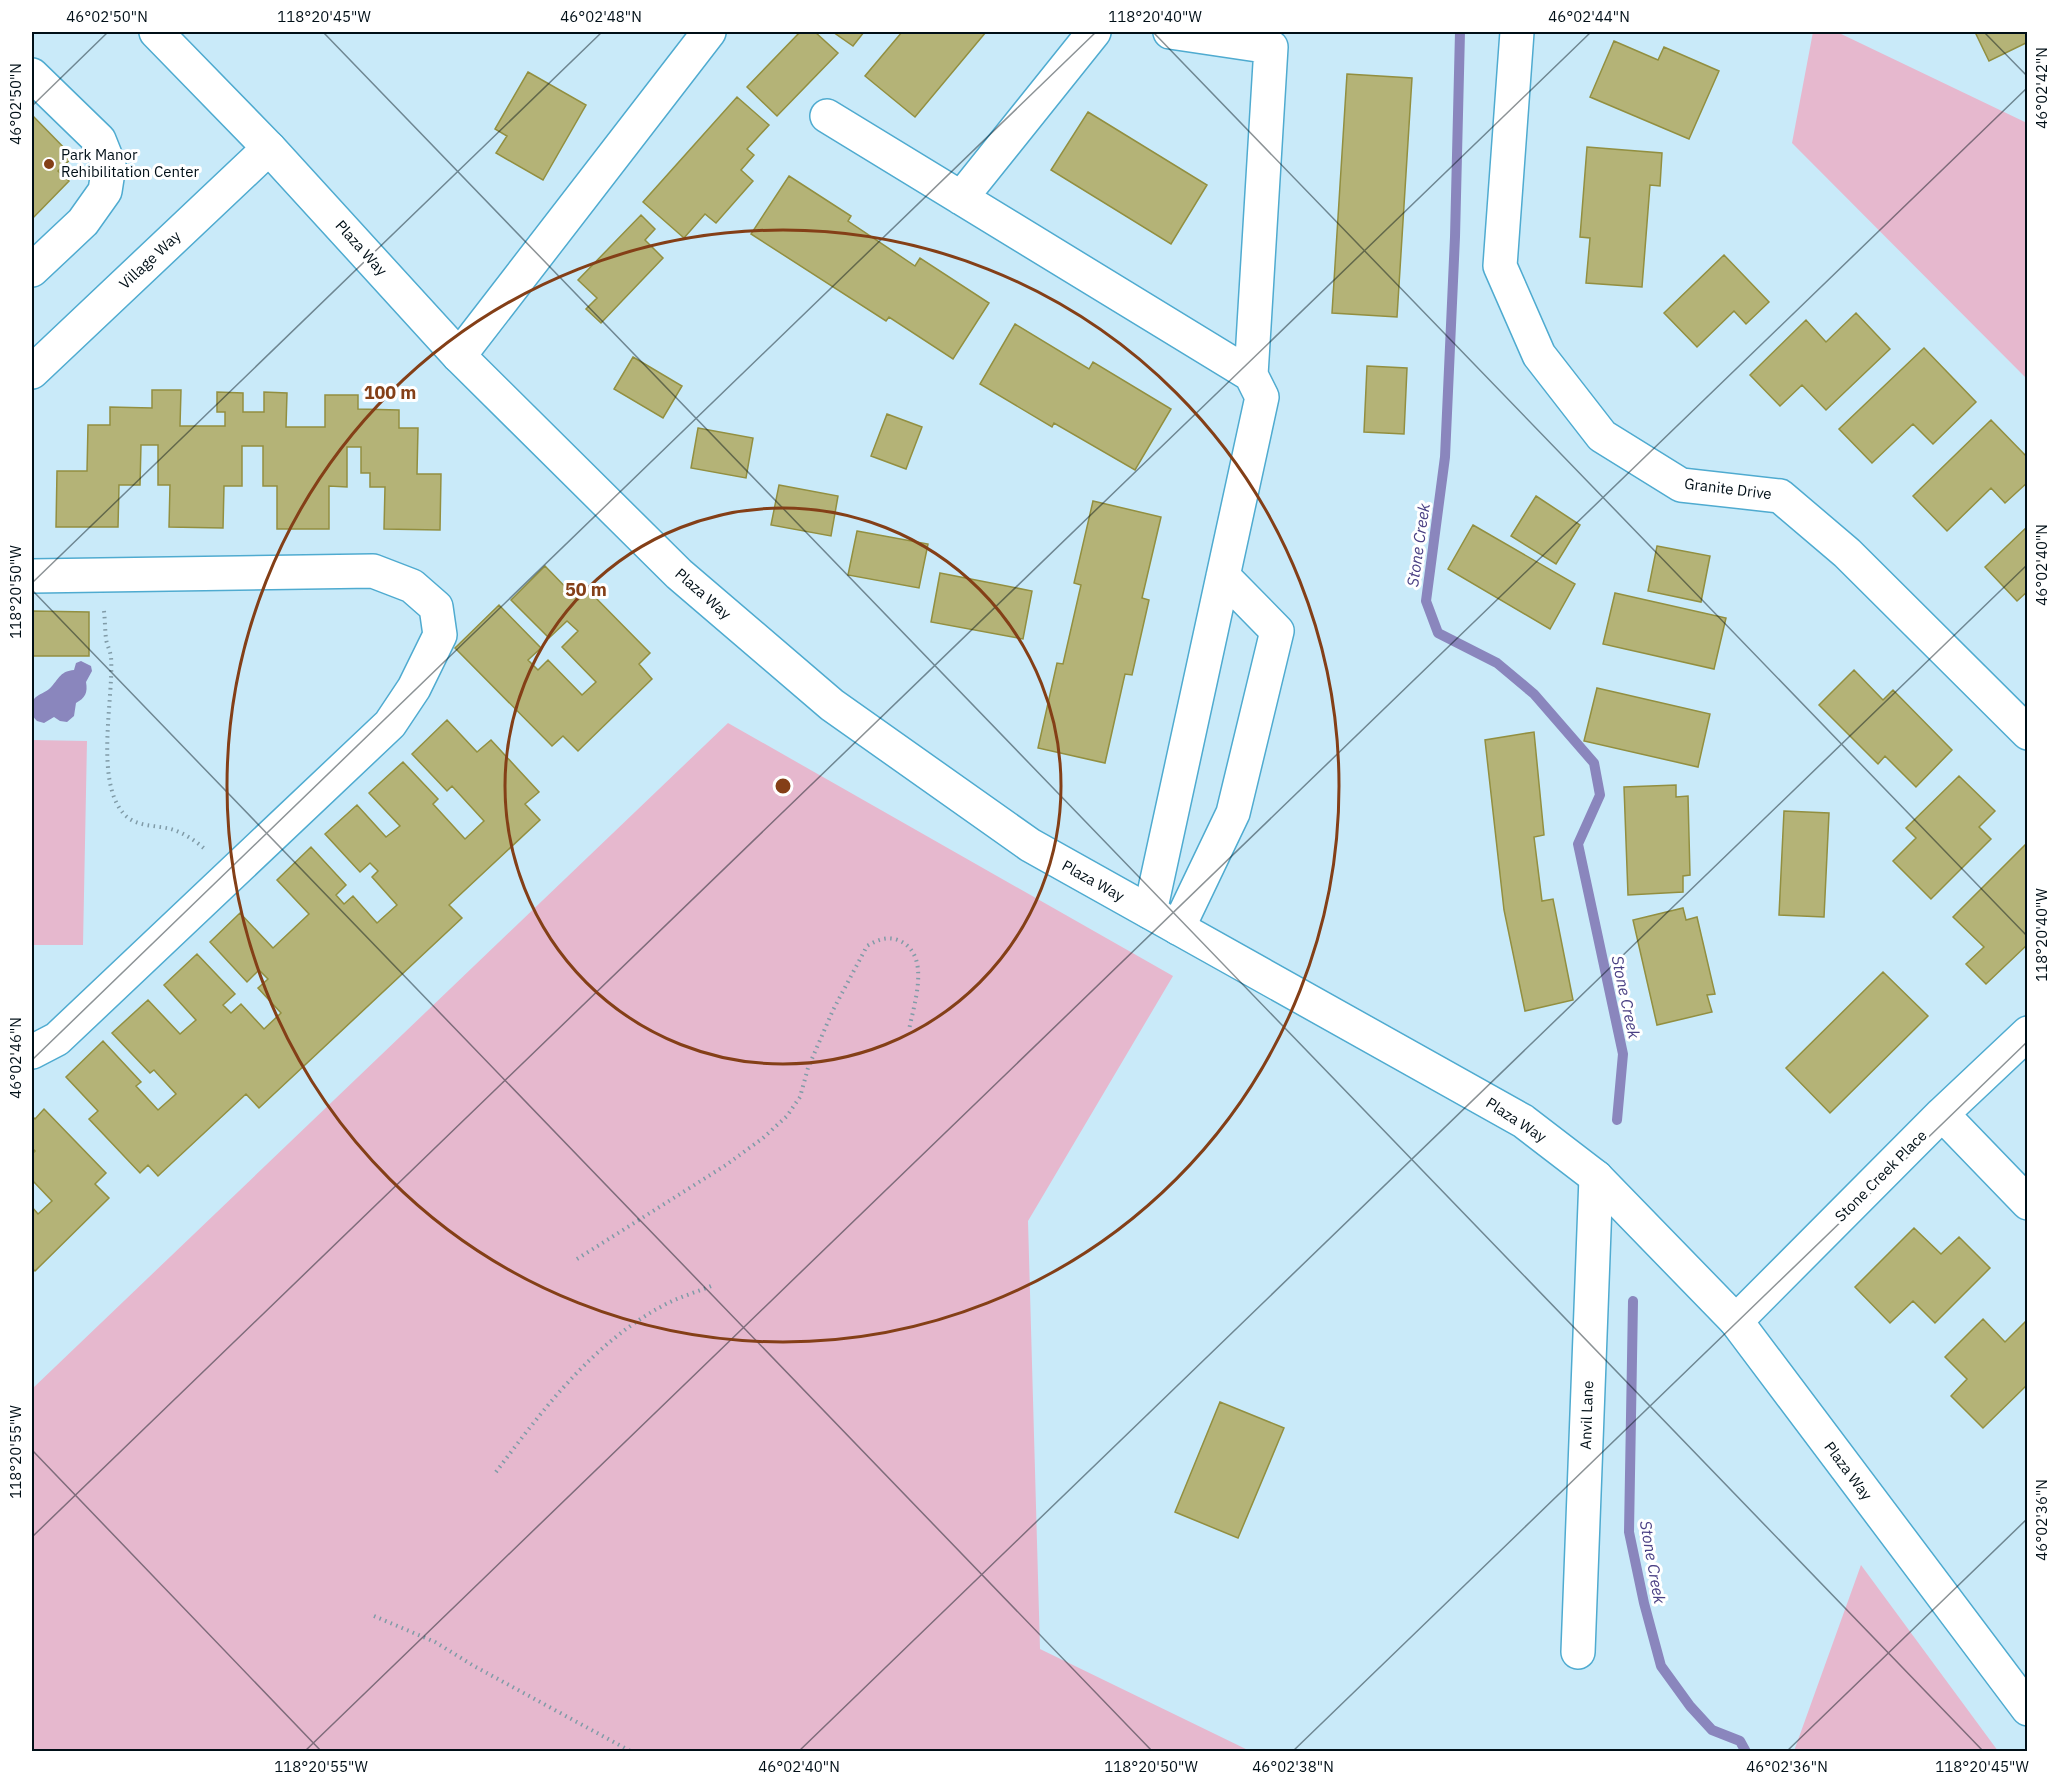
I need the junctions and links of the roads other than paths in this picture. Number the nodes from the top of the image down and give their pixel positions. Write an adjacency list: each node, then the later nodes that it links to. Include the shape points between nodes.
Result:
1 (156, 32): 8 (main road, Plaza Way)
2 (709, 32): 11 (main road)
3 (1094, 32): 9 (main road)
4 (1170, 32): 13 (main road, via 1271,47)
5 (1517, 32): 16 (main road, Granite Drive, via 1500,266 1539,355 1602,436 1681,485 1780,496 1847,553)
6 (32, 75): 10 (main road, via 99,140 109,165 105,191 83,222)
7 (827, 116): 9 (main road)
8 (269, 148): 11 (main road, Plaza Way); 12 (main road, Village Way)
9 (961, 198): 13 (main road)
10 (32, 270)
11 (459, 356): 17 (main road, Plaza Way, via 680,574 832,705 1030,845)
12 (32, 372)
13 (1251, 375): 15 (main road, via 1262,397)
14 (32, 576): 19 (main road, via 374,571 412,586 436,607 440,635 414,688 390,724 57,1039)
15 (1223, 576): 17 (main road); 17 (main road, via 1277,632 1233,813)
16 (2028, 733)
17 (1164, 920): 21 (main road, Plaza Way, via 1523,1121)
18 (2028, 1033): 20 (main road, Stone Creek Place)
19 (32, 1052)
20 (1942, 1114): 22 (main road); 23 (main road, Stone Creek Place)
21 (1596, 1177): 23 (main road, Plaza Way); 24 (main road, Anvil Lane)
22 (2028, 1203)
23 (1736, 1321): 25 (main road, Plaza Way)
24 (1578, 1652)
25 (2028, 1709)

